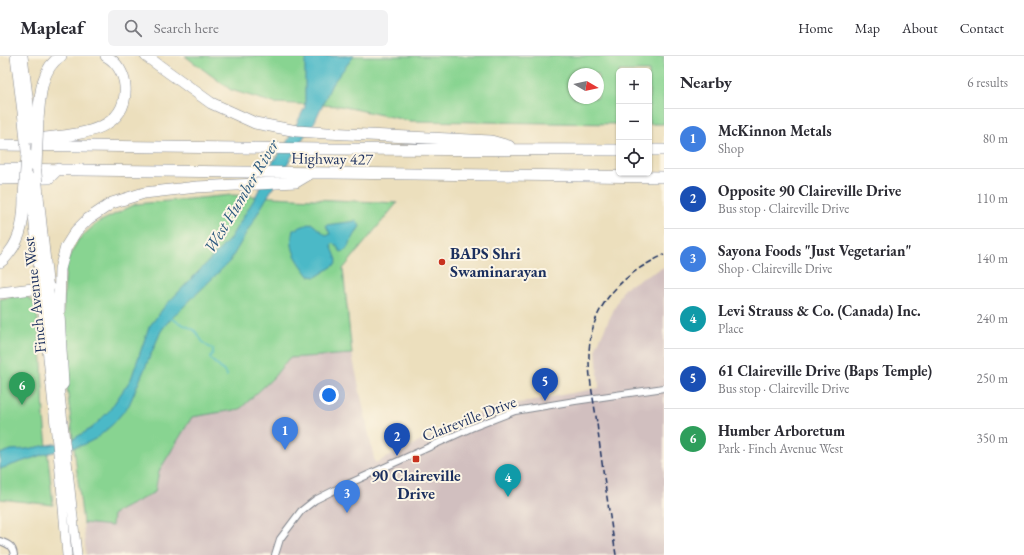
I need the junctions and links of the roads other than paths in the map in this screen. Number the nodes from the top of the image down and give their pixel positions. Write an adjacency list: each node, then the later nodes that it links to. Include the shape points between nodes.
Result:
1 (15, 56): 6 (main road)
2 (23, 56): 6 (main road)
3 (61, 56): 6 (highway, via 48,69)
4 (106, 56): 7 (highway, via 116,64 125,85 123,102 112,120 93,131)
5 (146, 56): 8 (highway, via 211,103 242,118 267,126 327,133 491,141)
6 (31, 120): 12 (main road, bridge); 13 (highway, bridge)
7 (2, 145): 8 (highway, Highway 427)
8 (525, 150): 9 (highway, Highway 427)
9 (616, 150)
10 (652, 150): 11 (highway)
11 (664, 150)
12 (27, 155): 19 (highway, bridge)
13 (36, 167): 19 (main road, Finch Avenue West, bridge)
14 (0, 169): 15 (highway, Highway 427)
15 (58, 169): 16 (highway, Highway 427); 18 (highway, via 49,178)
16 (311, 174): 17 (highway, Highway 427); 23 (highway, via 296,182 170,189 144,193 112,203 88,219 76,231 66,247 60,269 59,314 63,384)
17 (664, 177)
18 (0, 179)
19 (31, 196): 20 (highway, via 14,247); 21 (main road, Finch Avenue West)
20 (0, 262)
21 (45, 288): 22 (highway); 23 (main road, Finch Avenue West); 25 (main road, Finch Avenue West)
22 (0, 292)
23 (59, 387): 25 (main road, Finch Avenue West)
24 (664, 388): 31 (street, Claireville Drive, via 515,411 470,428 315,500 301,511 280,539)
25 (58, 420): 26 (main road, Finch Avenue West)
26 (63, 471): 29 (main road, Finch Avenue West); 30 (main road, Finch Avenue West)
27 (0, 541): 28 (street, via 13,549)
28 (14, 555)
29 (67, 555)
30 (77, 555)
31 (275, 555)

